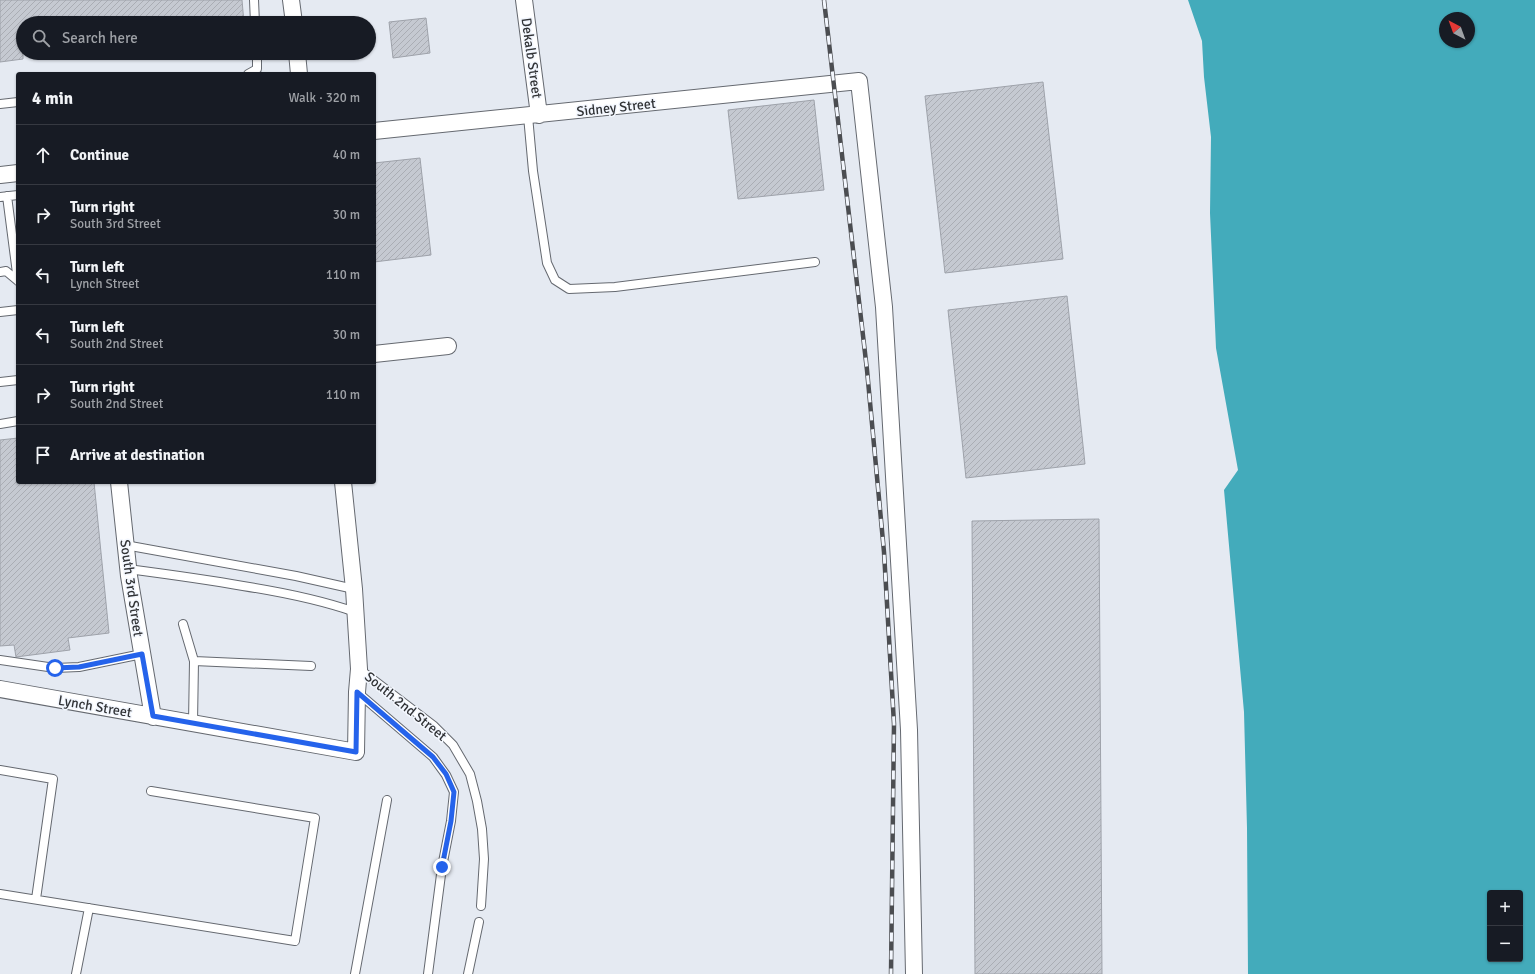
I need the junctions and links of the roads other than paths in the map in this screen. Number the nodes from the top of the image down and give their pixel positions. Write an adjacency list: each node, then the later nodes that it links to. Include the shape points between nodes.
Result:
1 (254, 0): 4 (lane)
2 (291, 0): 5 (street)
3 (524, 0): 12 (street, Dekalb Street)
4 (255, 16)
5 (293, 16)
6 (257, 60): 8 (lane, via 257,69)
7 (298, 60): 9 (street)
8 (252, 72)
9 (299, 72)
10 (16, 102): 11 (lane)
11 (0, 104)
12 (534, 116): 13 (street, Sidney Street); 18 (lane, Dekalb Street, via 535,183 547,263 555,280 568,289 615,288); 59 (street, Sidney Street, via 858,81 884,314 909,730)
13 (376, 131)
14 (16, 173): 15 (street)
15 (0, 175)
16 (16, 195): 17 (lane)
17 (4, 196): 19 (lane)
18 (814, 262)
19 (16, 269)
20 (0, 272): 21 (lane, via 6,271)
21 (16, 279)
22 (16, 310): 23 (lane)
23 (0, 312)
24 (448, 346): 25 (street)
25 (376, 354)
26 (16, 380): 27 (lane)
27 (0, 382)
28 (16, 421): 29 (lane)
29 (0, 424)
30 (119, 484): 32 (street, South 3rd Street)
31 (342, 484): 34 (street, South 2nd Street)
32 (125, 545): 33 (street, South 3rd Street); 34 (lane)
33 (128, 569): 35 (lane, via 292,594); 37 (street, South 3rd Street)
34 (354, 589): 35 (street, South 2nd Street)
35 (355, 612): 41 (street, South 2nd Street)
36 (183, 624): 39 (lane)
37 (142, 654): 38 (lane, via 79,667 55,668); 44 (street, South 3rd Street)
38 (0, 660)
39 (194, 661): 40 (lane); 45 (lane)
40 (310, 666)
41 (359, 669): 43 (street, South 2nd Street); 52 (lane, South 2nd Street, via 434,726 453,745 470,774 482,829 484,859)
42 (0, 689): 44 (street, Lynch Street)
43 (357, 692): 46 (street, South 2nd Street); 57 (lane, South 2nd Street, via 433,757 446,774 454,792)
44 (153, 716): 45 (street, Lynch Street)
45 (193, 723): 46 (street, Lynch Street)
46 (356, 752)
47 (0, 770): 51 (lane, via 53,779)
48 (151, 791): 53 (lane, via 315,818 295,941)
49 (387, 800): 56 (lane)
50 (0, 894): 51 (lane)
51 (36, 899): 53 (lane)
52 (481, 906)
53 (88, 908): 55 (lane)
54 (479, 922): 58 (lane)
55 (76, 974)
56 (355, 974)
57 (428, 974)
58 (468, 974)
59 (914, 974)

